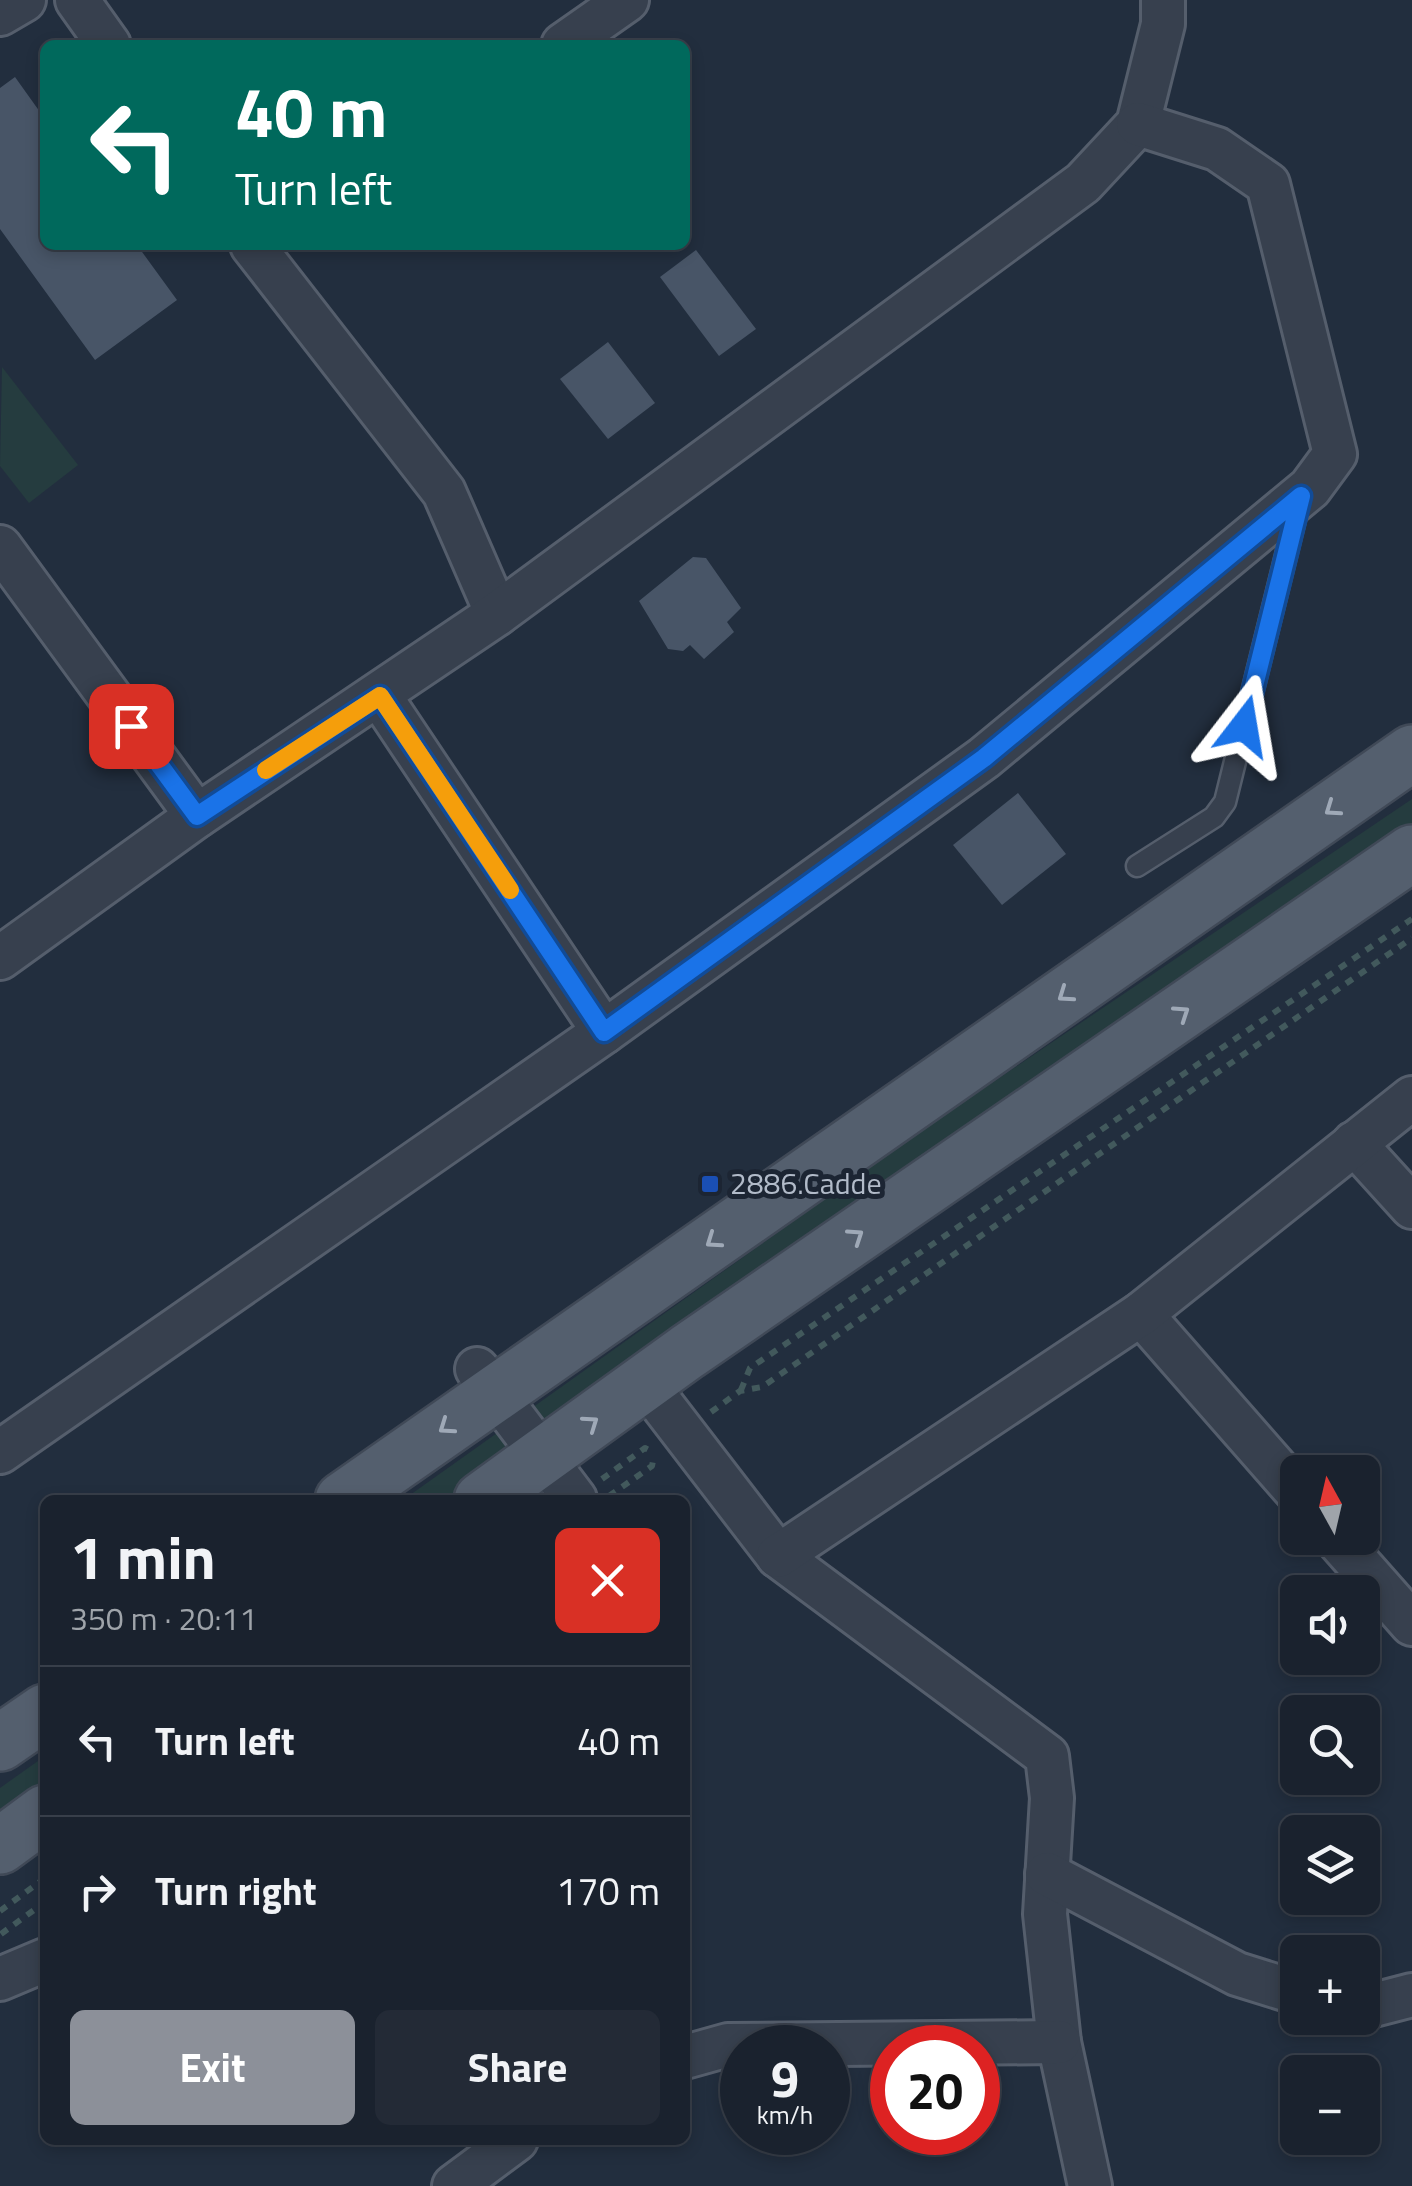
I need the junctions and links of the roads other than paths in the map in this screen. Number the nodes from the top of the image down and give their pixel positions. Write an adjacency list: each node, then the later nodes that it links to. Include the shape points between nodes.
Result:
1 (24, 0): 5 (street)
2 (77, 0): 6 (street)
3 (627, 0): 7 (street)
4 (1163, 0): 8 (street, via 1164,24)
5 (0, 14)
6 (105, 40)
7 (569, 40)
8 (1138, 124): 10 (street, via 1217,149 1268,184 1335,454); 12 (street, via 1083,183)
9 (263, 250): 12 (street, via 444,492)
10 (1301, 496): 17 (lane, via 1226,802 1214,817); 19 (street, via 984,758)
11 (0, 547): 15 (street)
12 (498, 614): 13 (street)
13 (380, 696): 15 (street); 19 (street)
14 (1412, 753): 24 (main road, one-way to 24)
15 (197, 816): 18 (street)
16 (1412, 853): 25 (main road, one-way to 16)
17 (1137, 866)
18 (0, 958)
19 (604, 1032): 26 (street)
20 (1412, 1098): 21 (street)
21 (1354, 1143): 22 (street); 23 (street)
22 (1412, 1207)
23 (1141, 1314): 27 (street); 32 (street)
24 (486, 1381): 28 (street); 29 (main road, one-way to 29)
25 (646, 1384): 28 (main road, one-way to 25); 32 (street)
26 (0, 1452)
27 (1280, 1472)
28 (559, 1478): 30 (main road)
29 (349, 1495)
30 (500, 1495)
31 (1351, 1555): 33 (street)
32 (778, 1556): 38 (street, via 1047,1756)
33 (1412, 1624)
34 (40, 1716): 35 (main road)
35 (0, 1744)
36 (40, 1818): 37 (main road)
37 (0, 1846)
38 (1047, 1874): 41 (street, via 1237,1974); 44 (street)
39 (40, 1962): 40 (street)
40 (0, 1979)
41 (1280, 1987)
42 (1412, 1995): 43 (street)
43 (1380, 2003)
44 (1059, 2042): 45 (street, via 728,2045); 48 (street)
45 (690, 2056)
46 (509, 2145): 47 (street)
47 (454, 2186)
48 (1090, 2186)

